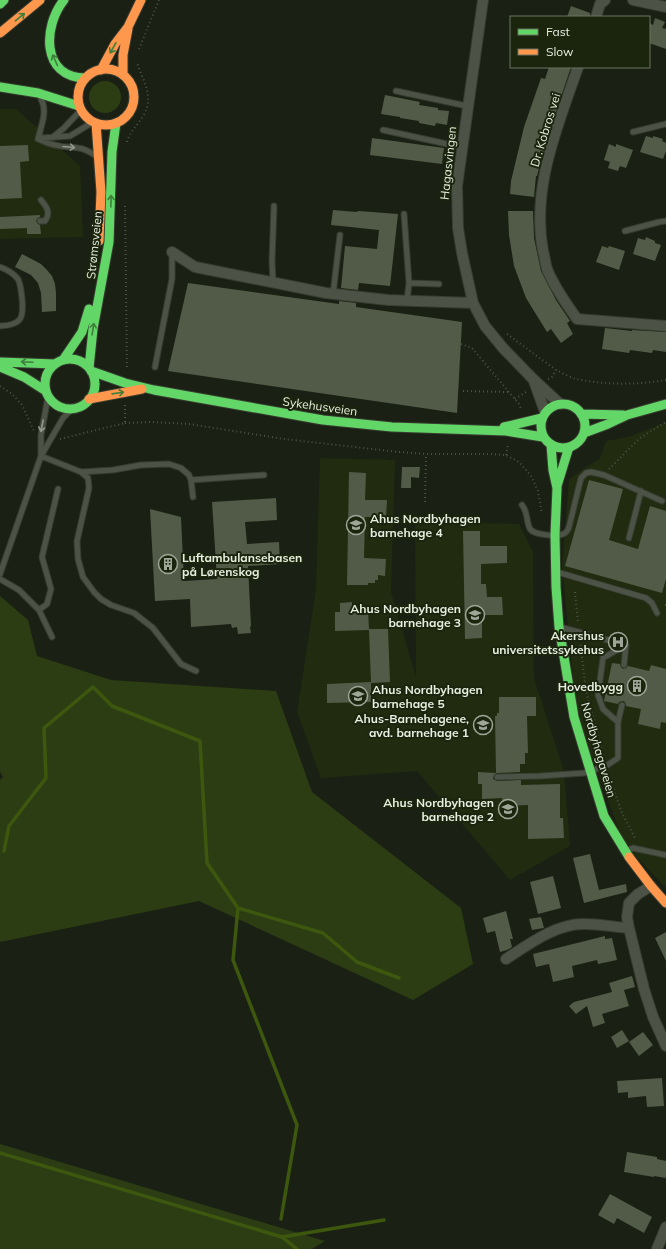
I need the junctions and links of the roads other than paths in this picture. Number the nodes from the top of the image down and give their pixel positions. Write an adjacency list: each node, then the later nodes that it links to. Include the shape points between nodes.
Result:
1 (4, 0): 8 (main road)
2 (40, 0): 12 (main road, one-way to 2)
3 (64, 0): 16 (main road, one-way to 3, via 64,73 52,54 52,24 58,7)
4 (141, 0): 11 (main road)
5 (483, 0): 20 (street, Hagasvingen)
6 (605, 0): 10 (street, via 600,4)
7 (633, 0): 9 (street)
8 (0, 4)
9 (666, 8)
10 (596, 16)
11 (128, 27): 14 (main road, one-way to 14); 15 (main road)
12 (0, 34)
13 (578, 68): 47 (street, Dr. Kobros vei, via 545,171 540,218 547,269 577,319)
14 (101, 70): 15 (main road, via 112,70); 16 (main road)
15 (122, 75): 23 (main road, via 131,87 133,101 127,114)
16 (85, 78): 21 (main road, via 78,94)
17 (0, 87): 19 (main road)
18 (396, 92): 20 (lane)
19 (38, 93): 21 (main road); 28 (lane, via 43,102 44,112)
20 (468, 106): 29 (street, Hagasvingen)
21 (80, 108): 22 (main road); 27 (lane, via 64,128)
22 (94, 123): 23 (main road); 27 (lane, via 70,136); 30 (main road, Strømsveien)
23 (116, 123): 53 (main road, Strømsveien, one-way to 23, via 93,330 109,244 111,159)
24 (666, 124): 26 (lane)
25 (383, 130): 29 (lane)
26 (633, 132)
27 (51, 138): 28 (lane)
28 (38, 139): 30 (lane, one-way to 30, via 56,146 85,149)
29 (462, 147): 45 (street, Hagasvingen, via 456,186 458,228)
30 (99, 159): 48 (main road, Strømsveien, via 100,227 93,291 82,332)
31 (41, 200): 34 (lane, via 48,210 48,217)
32 (274, 206): 40 (lane)
33 (404, 214): 41 (lane)
34 (40, 222)
35 (666, 222): 36 (lane)
36 (626, 232)
37 (340, 235): 43 (lane)
38 (172, 252): 40 (street, via 195,267); 52 (lane, via 172,279)
39 (0, 267): 46 (lane, via 18,279 23,310 19,320 14,324)
40 (273, 283): 43 (street)
41 (409, 283): 42 (lane); 44 (lane)
42 (439, 284)
43 (333, 294): 44 (street)
44 (407, 301): 45 (street)
45 (473, 303): 54 (street, Hagasvingen, via 490,333)
46 (0, 326)
47 (666, 326)
48 (63, 360): 50 (main road); 53 (main road, via 75,360 85,364)
49 (0, 362): 50 (main road, one-way to 49)
50 (55, 364): 56 (main road, via 45,379)
51 (0, 367): 56 (main road, via 24,377)
52 (155, 367)
53 (90, 370): 55 (main road, Sykehusveien); 57 (main road, via 94,382)
54 (533, 379): 58 (street, Hagasvingen); 62 (street, Hagasvingen)
55 (146, 388): 57 (main road, Sykehusveien, one-way to 55); 64 (main road, Sykehusveien, via 296,416 378,426)
56 (47, 394): 60 (main road, via 61,407); 69 (lane, one-way to 69, via 41,435)
57 (89, 399): 60 (main road, via 82,406)
58 (560, 404): 61 (main road, via 570,405); 62 (main road, via 555,405)
59 (666, 404): 63 (main road)
60 (72, 408): 69 (lane, via 63,418)
61 (581, 414): 63 (main road); 65 (main road, via 585,423)
62 (544, 415): 64 (main road, Sykehusveien); 66 (main road, via 540,427)
63 (627, 415): 65 (main road)
64 (492, 430): 66 (main road, Sykehusveien)
65 (584, 433): 68 (main road, via 578,442)
66 (543, 437): 67 (main road)
67 (551, 445): 68 (main road); 73 (main road, Nordbyhagaveien)
68 (569, 448): 73 (main road, Nordbyhagaveien)
69 (42, 456): 70 (lane); 82 (lane)
70 (81, 472): 72 (lane, via 169,464 182,468); 90 (lane, via 88,478 89,488 77,541 78,558 84,577 101,599 134,613 153,628 181,664)
71 (264, 475): 72 (lane)
72 (192, 480): 76 (lane)
73 (557, 488): 79 (main road, Nordbyhagaveien)
74 (58, 489): 84 (lane, via 42,557 51,589 47,604)
75 (641, 491): 77 (lane); 79 (lane, via 604,475 586,472 581,478 569,527 562,535); 80 (lane)
76 (193, 497)
77 (662, 501)
78 (522, 505): 79 (lane, via 530,528 534,532)
79 (555, 535): 81 (main road, Nordbyhagaveien)
80 (629, 538)
81 (556, 572): 85 (lane, via 646,598); 86 (main road, Nordbyhagaveien)
82 (0, 574)
83 (0, 579): 84 (lane, via 19,590)
84 (39, 610): 87 (lane)
85 (657, 613)
86 (559, 627): 88 (lane); 93 (main road, Nordbyhagaveien, via 574,717)
87 (52, 637)
88 (626, 645): 89 (lane); 92 (lane, via 603,658 598,695 603,709)
89 (624, 665)
90 (196, 671)
91 (622, 705): 92 (lane)
92 (618, 722): 93 (lane, via 618,758 606,766)
93 (590, 771): 94 (lane); 95 (main road, Nordbyhagaveien, via 604,816)
94 (497, 777)
95 (624, 851): 96 (lane, via 633,848); 97 (main road, Nordbyhagaveien)
96 (666, 855)
97 (651, 886): 98 (main road, Nordbyhagaveien); 99 (street, via 629,903)
98 (666, 902)
99 (629, 928): 100 (street, via 584,924 563,927 533,941); 101 (street, via 653,1017)
100 (506, 958)
101 (666, 1046)
102 (666, 1227): 103 (street)
103 (657, 1249)

